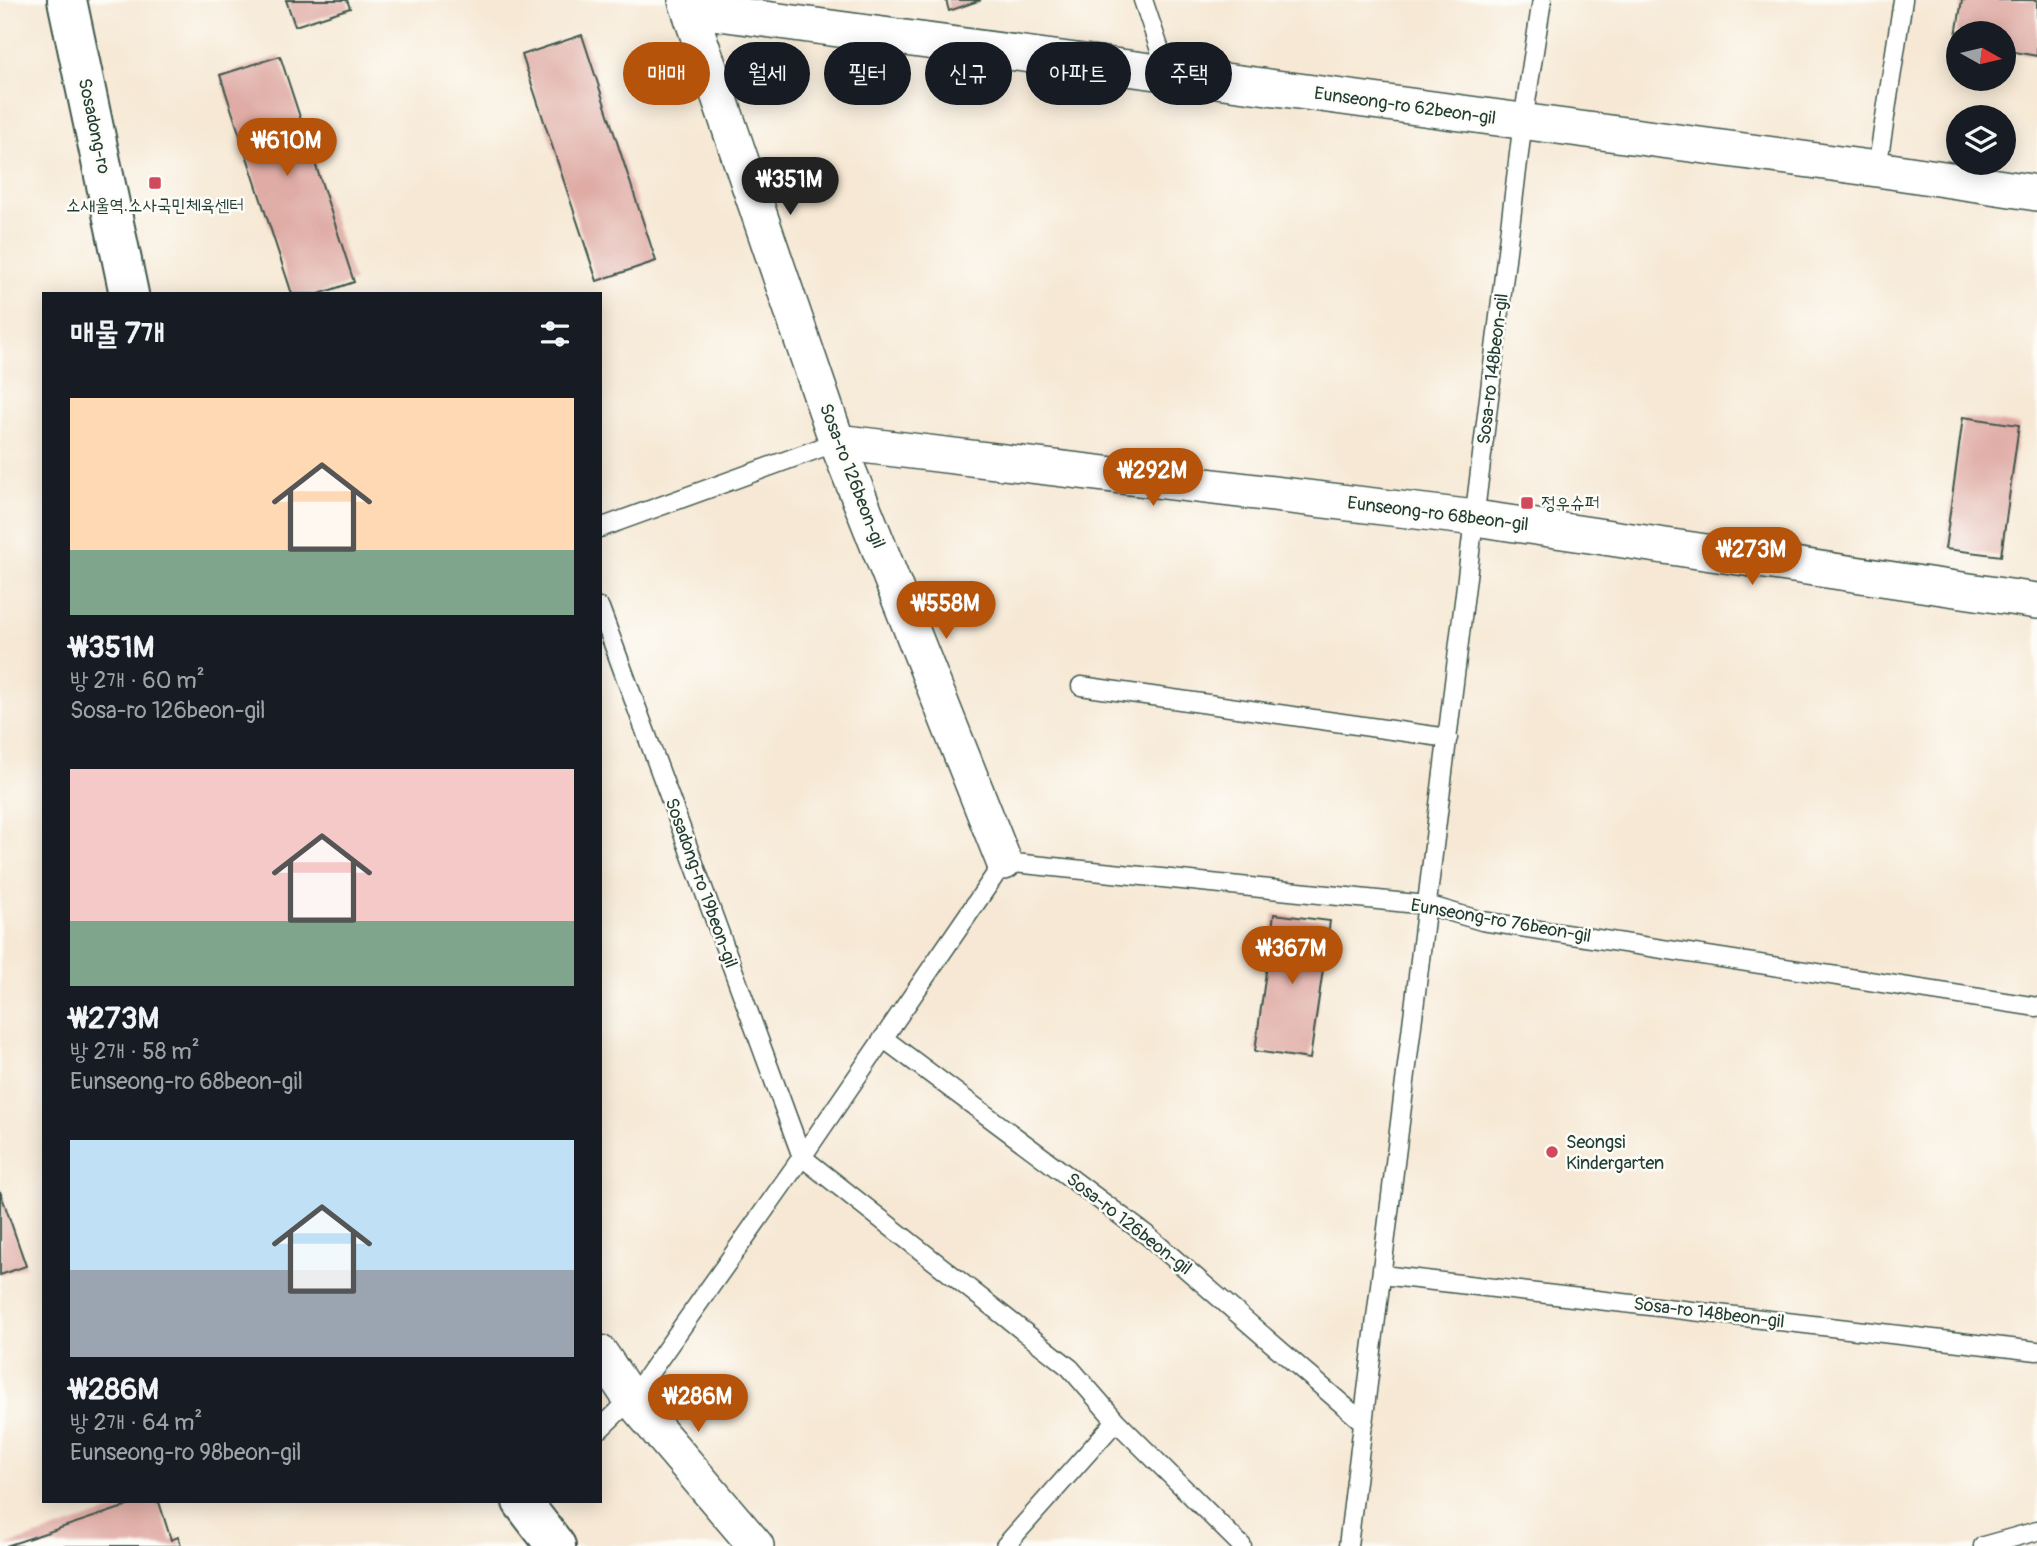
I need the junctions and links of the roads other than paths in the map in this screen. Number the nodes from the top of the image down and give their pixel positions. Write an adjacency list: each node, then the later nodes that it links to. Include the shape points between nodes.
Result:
1 (67, 0): 12 (street, Sosadong-ro)
2 (1143, 0): 6 (lane)
3 (1542, 0): 9 (lane, Sosa-ro 148beon-gil)
4 (1903, 0): 10 (lane)
5 (688, 5): 7 (street, Eunseong-ro 62beon-gil); 13 (street, Sosa-ro 126beon-gil)
6 (1157, 42)
7 (1145, 71)
8 (1232, 82): 9 (street, Eunseong-ro 62beon-gil)
9 (1523, 121): 10 (street, Eunseong-ro 62beon-gil); 14 (lane, Sosa-ro 148beon-gil)
10 (1877, 169): 11 (street, Eunseong-ro 62beon-gil)
11 (2037, 193)
12 (129, 292)
13 (837, 442): 14 (street, Eunseong-ro 68beon-gil); 15 (lane); 20 (street, Sosa-ro 126beon-gil)
14 (1475, 518): 16 (street, Eunseong-ro 68beon-gil); 19 (lane, Sosa-ro 148beon-gil)
15 (602, 527)
16 (2037, 601)
17 (602, 613): 24 (lane, Sosadong-ro 19beon-gil)
18 (1081, 686): 19 (lane)
19 (1448, 738): 21 (lane, Sosa-ro 148beon-gil)
20 (1004, 862): 21 (lane, Eunseong-ro 76beon-gil); 23 (lane)
21 (1427, 905): 22 (lane, Eunseong-ro 76beon-gil, via 1482,921); 25 (lane, Sosa-ro 148beon-gil)
22 (2037, 1007)
23 (883, 1038): 24 (lane); 30 (lane, Sosa-ro 126beon-gil, via 1148,1236)
24 (802, 1157): 28 (lane); 29 (lane, via 1069,1368)
25 (1382, 1275): 26 (lane, Sosa-ro 148beon-gil); 30 (lane, Sosa-ro 148beon-gil)
26 (2037, 1351)
27 (602, 1356): 28 (street)
28 (631, 1399): 31 (lane); 35 (street)
29 (1116, 1421): 36 (lane); 37 (lane)
30 (1364, 1423): 38 (lane, Sosa-ro 148beon-gil)
31 (602, 1427)
32 (524, 1503): 34 (street)
33 (2037, 1531): 39 (lane)
34 (556, 1546)
35 (756, 1546)
36 (1005, 1546)
37 (1242, 1546)
38 (1348, 1546)
39 (1983, 1546)

